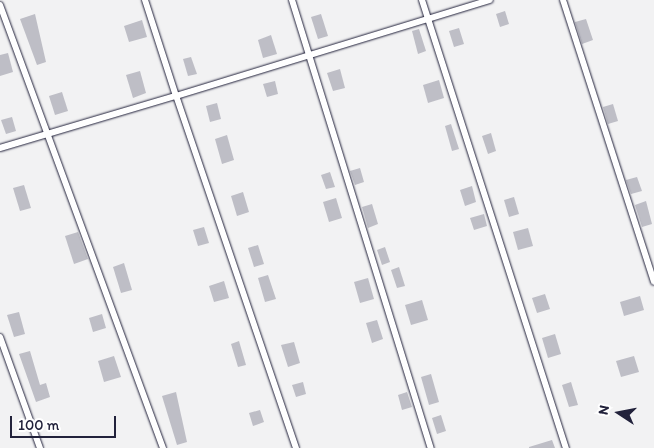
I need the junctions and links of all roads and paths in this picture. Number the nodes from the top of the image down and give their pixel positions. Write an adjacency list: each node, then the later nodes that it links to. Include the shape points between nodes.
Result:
1 (144, 0): 9 (street)
2 (292, 0): 8 (street)
3 (422, 0): 7 (street)
4 (490, 0): 7 (street)
5 (563, 0): 12 (street)
6 (0, 5): 10 (street)
7 (428, 19): 8 (street); 18 (street)
8 (309, 56): 9 (street); 17 (street)
9 (176, 96): 10 (street); 16 (street)
10 (50, 133): 11 (street); 15 (street)
11 (0, 148)
12 (654, 282)
13 (0, 337): 14 (street)
14 (40, 448)
15 (163, 448)
16 (296, 448)
17 (430, 448)
18 (566, 448)

